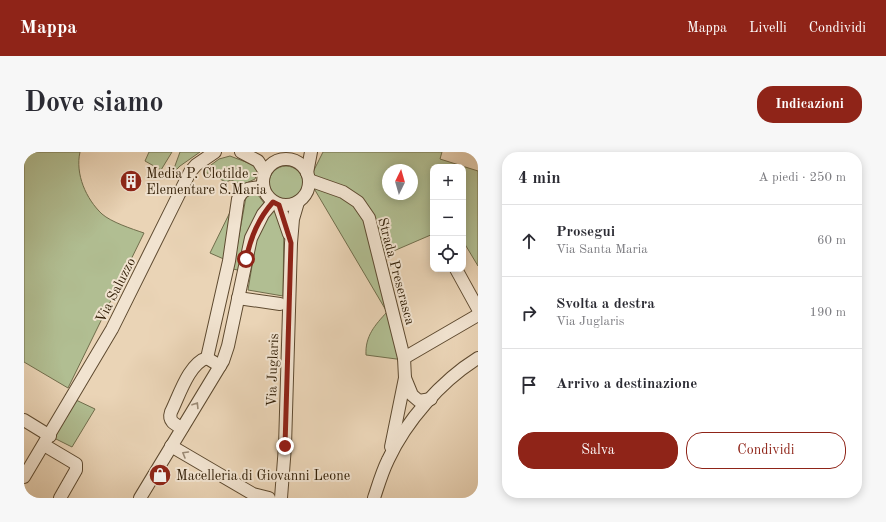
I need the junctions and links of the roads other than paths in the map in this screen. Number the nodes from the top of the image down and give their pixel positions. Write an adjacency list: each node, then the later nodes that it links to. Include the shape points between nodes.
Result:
1 (215, 152): 29 (street, Via Saluzzo, via 190,172 112,329)
2 (241, 152): 7 (street, via 258,161)
3 (258, 152): 6 (street, via 270,158)
4 (302, 152): 6 (street)
5 (311, 152): 8 (street)
6 (286, 160): 7 (street, via 269,166); 8 (street, via 304,168)
7 (265, 172): 9 (street)
8 (308, 177): 10 (street, via 307,191); 20 (street, Strada Preserasca, via 343,192 358,202 368,218)
9 (263, 187): 11 (street, via 265,193); 14 (street, via 246,189 240,194)
10 (298, 202): 11 (street, via 286,206); 12 (street, Via Juglaris, via 293,219)
11 (276, 203): 12 (street, Via Juglaris); 15 (street, via 263,214 251,238)
12 (291, 243): 36 (street, Via Juglaris)
13 (458, 272): 17 (street)
14 (222, 290): 15 (street); 19 (street)
15 (238, 296): 16 (street); 22 (street, via 228,346)
16 (280, 304)
17 (478, 309)
18 (478, 315): 20 (street)
19 (207, 358): 22 (street); 28 (street, via 199,361 193,368 171,412 172,423)
20 (404, 358): 23 (street, Strada Preserasca)
21 (478, 358): 24 (street, via 453,377)
22 (220, 366): 28 (street, one-way to 22)
23 (405, 378): 24 (street, Strada Preserasca, via 412,395 419,401); 25 (street, Strada Preserasca)
24 (431, 399): 26 (street)
25 (400, 405): 26 (street, via 401,412 406,416); 31 (street, Strada Preserasca)
26 (414, 416): 31 (street)
27 (24, 420): 29 (street)
28 (182, 428): 30 (street)
29 (47, 441): 32 (street, Via Saluzzo); 33 (street, via 76,464 76,470)
30 (171, 446): 34 (street); 35 (street, one-way to 30, via 253,494)
31 (388, 460): 37 (street)
32 (24, 477)
33 (60, 498)
34 (140, 498)
35 (269, 498)
36 (281, 498)
37 (374, 498)

